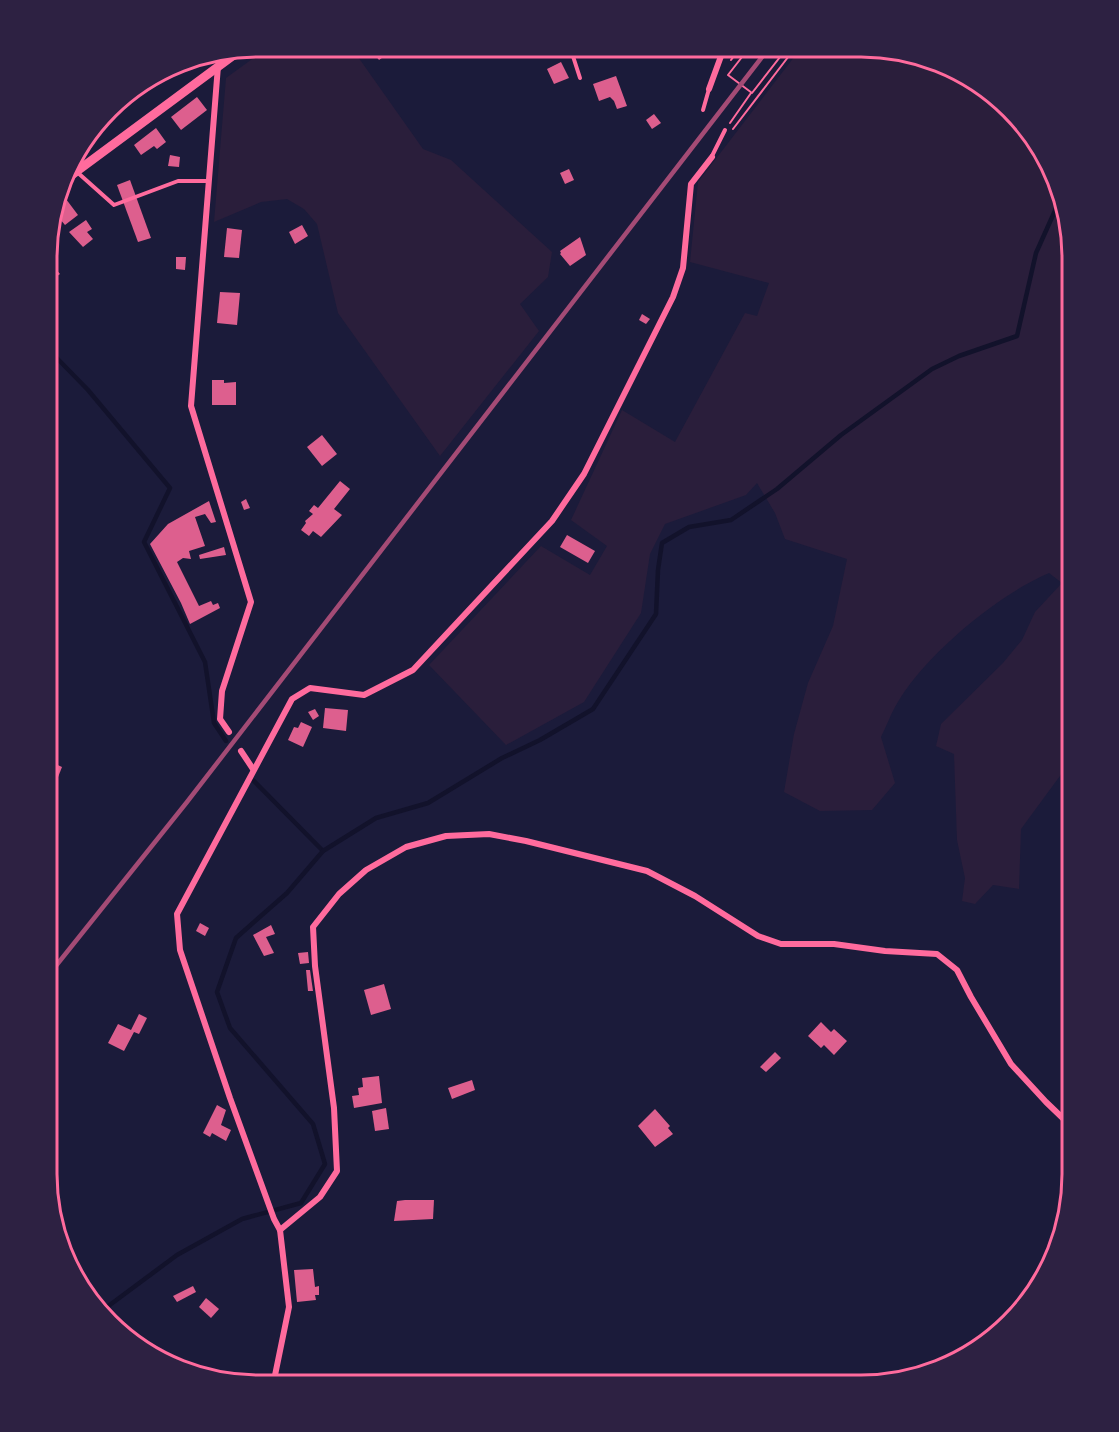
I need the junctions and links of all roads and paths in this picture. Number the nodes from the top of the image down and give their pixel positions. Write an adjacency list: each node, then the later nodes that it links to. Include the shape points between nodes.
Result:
1 (573, 57): 8 (lane)
2 (721, 57): 9 (street)
3 (742, 57): 10 (path, via 729,75)
4 (780, 57): 10 (path)
5 (788, 57): 13 (path)
6 (227, 60): 7 (street)
7 (218, 66): 15 (street); 16 (street)
8 (580, 78)
9 (709, 89): 11 (lane)
10 (752, 93): 12 (path)
11 (703, 110)
12 (725, 130): 14 (lane)
13 (732, 130)
14 (711, 157): 19 (street, via 691,184 683,268 674,297 584,474 552,521 412,670 364,694 310,688 292,699)
15 (76, 172): 16 (lane, via 114,205 178,181)
16 (209, 182): 17 (street, via 191,406 251,602 222,691 220,719)
17 (229, 732)
18 (241, 751): 19 (street)
19 (253, 769): 21 (street, via 177,914 180,950)
20 (1062, 1117): 21 (street, via 1011,1064 957,970 937,954 834,944 781,944 758,936 647,871 489,834 446,836 406,847 366,870 339,894 313,927 334,1108 337,1171 320,1197)
21 (280, 1230): 22 (street, via 289,1307)
22 (275, 1375)

